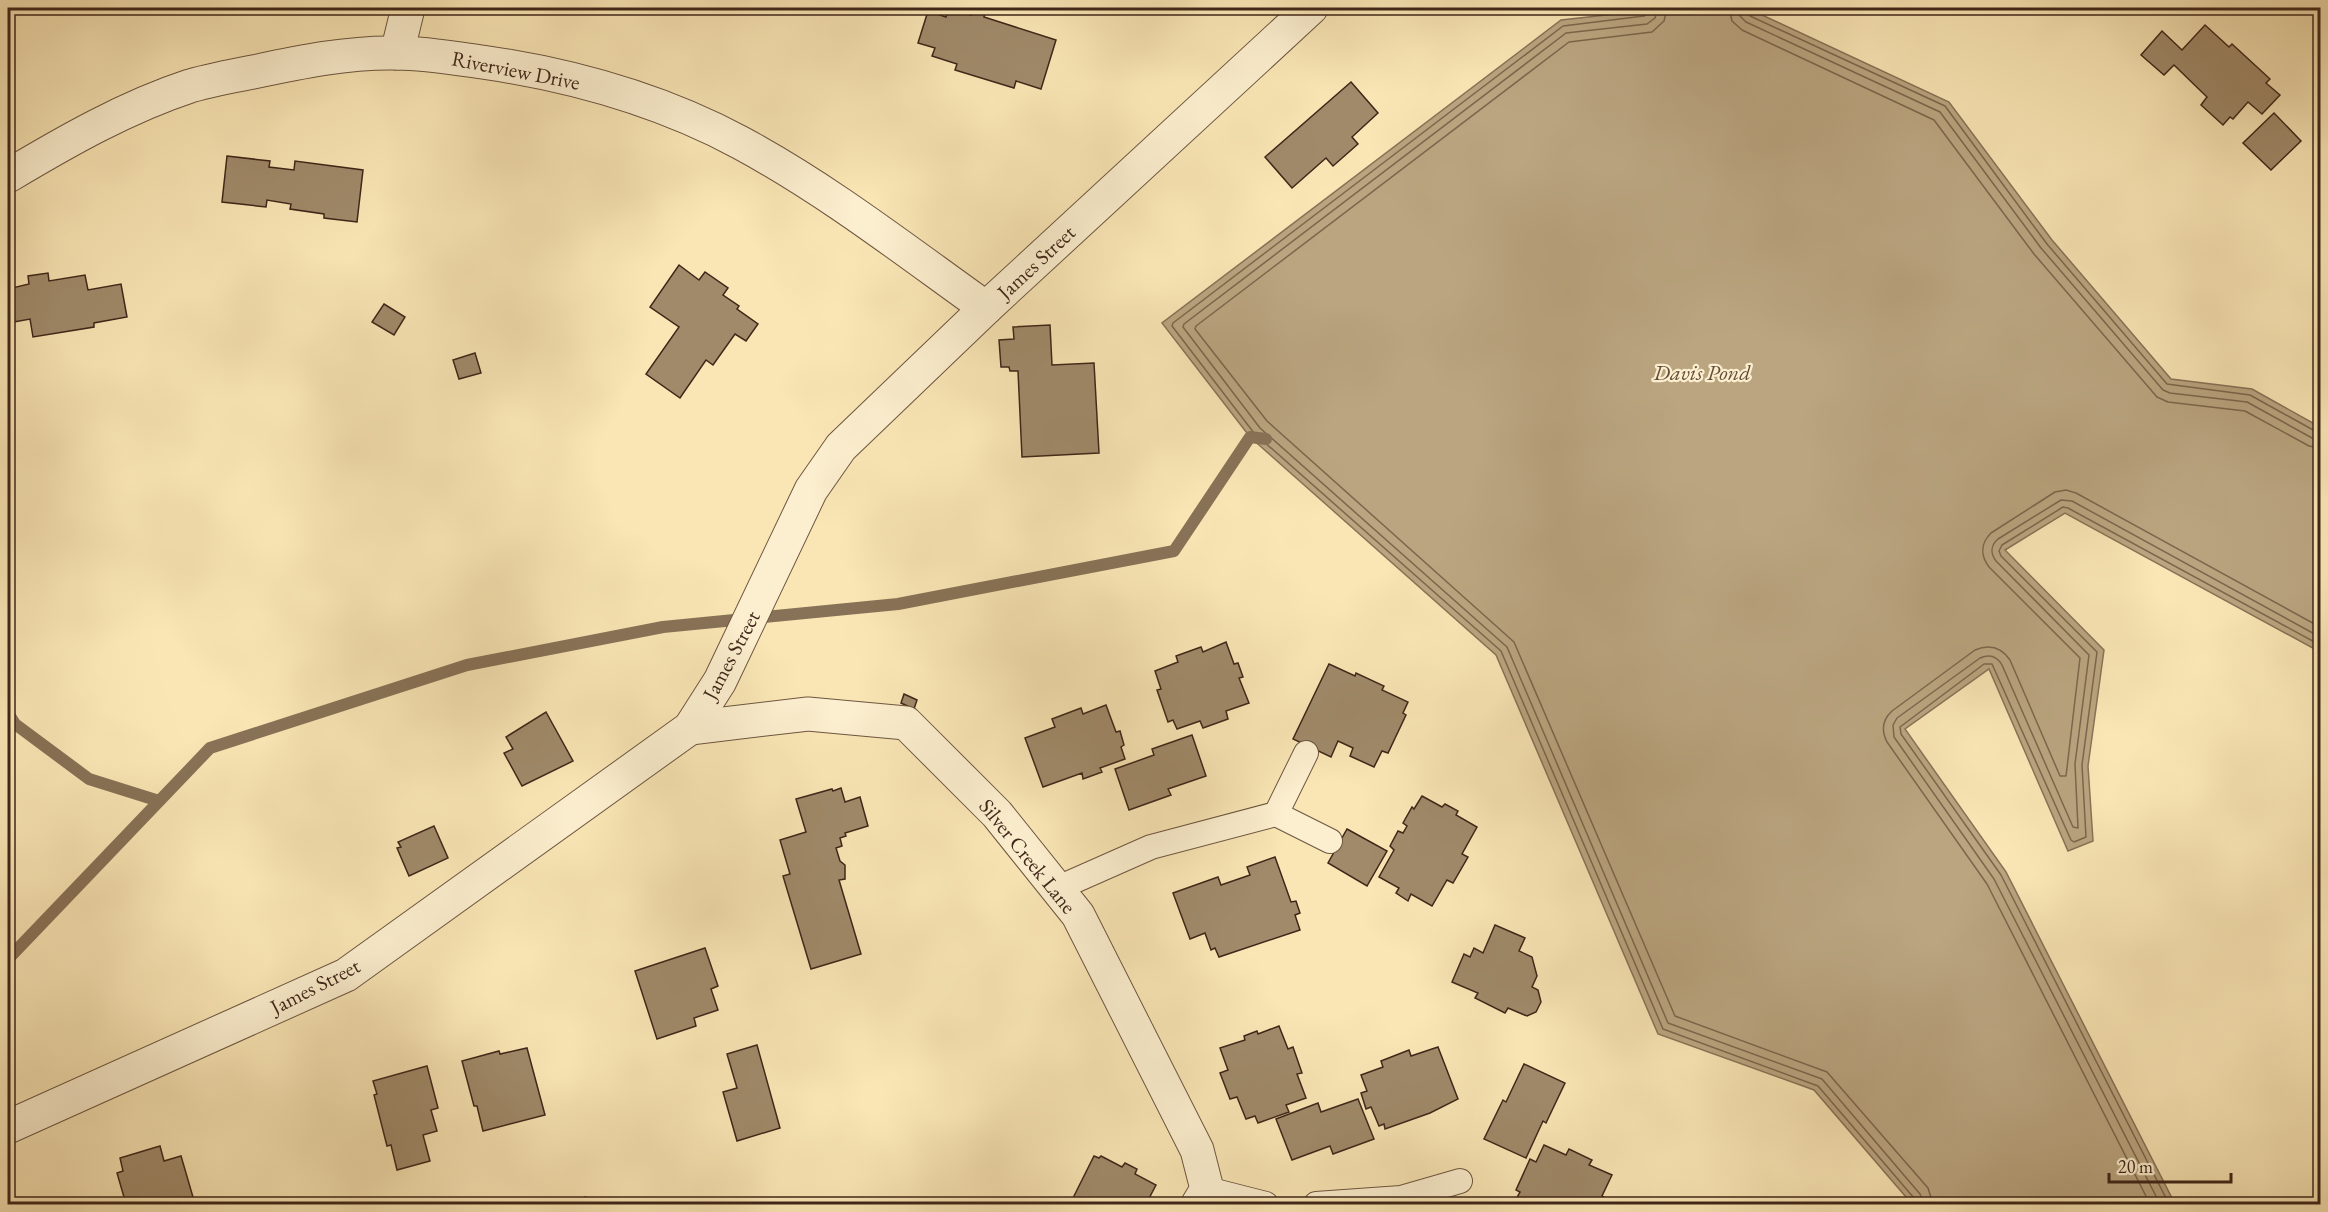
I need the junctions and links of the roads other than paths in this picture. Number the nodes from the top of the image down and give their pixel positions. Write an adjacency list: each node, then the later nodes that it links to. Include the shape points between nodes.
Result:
1 (408, 8): 3 (street)
2 (1305, 9): 5 (street, James Street)
3 (397, 53): 4 (street, Riverview Drive, via 344,56 190,86 69,140); 5 (street, Riverview Drive, via 470,60 567,78 701,123 780,165)
4 (8, 176)
5 (987, 308): 6 (street, James Street, via 841,447 811,490 720,681)
6 (690, 728): 10 (street, Silver Creek Lane, via 808,714 906,723 997,814); 11 (street, James Street, via 346,975)
7 (1306, 753): 8 (lane)
8 (1276, 814): 9 (lane); 10 (lane, via 1151,847)
9 (1330, 841)
10 (1056, 889): 13 (street, Silver Creek Lane, via 1078,915 1197,1150)
11 (8, 1127)
12 (1460, 1181): 15 (lane, via 1401,1198)
13 (1202, 1196): 14 (lane)
14 (1266, 1204)
15 (1316, 1204)

